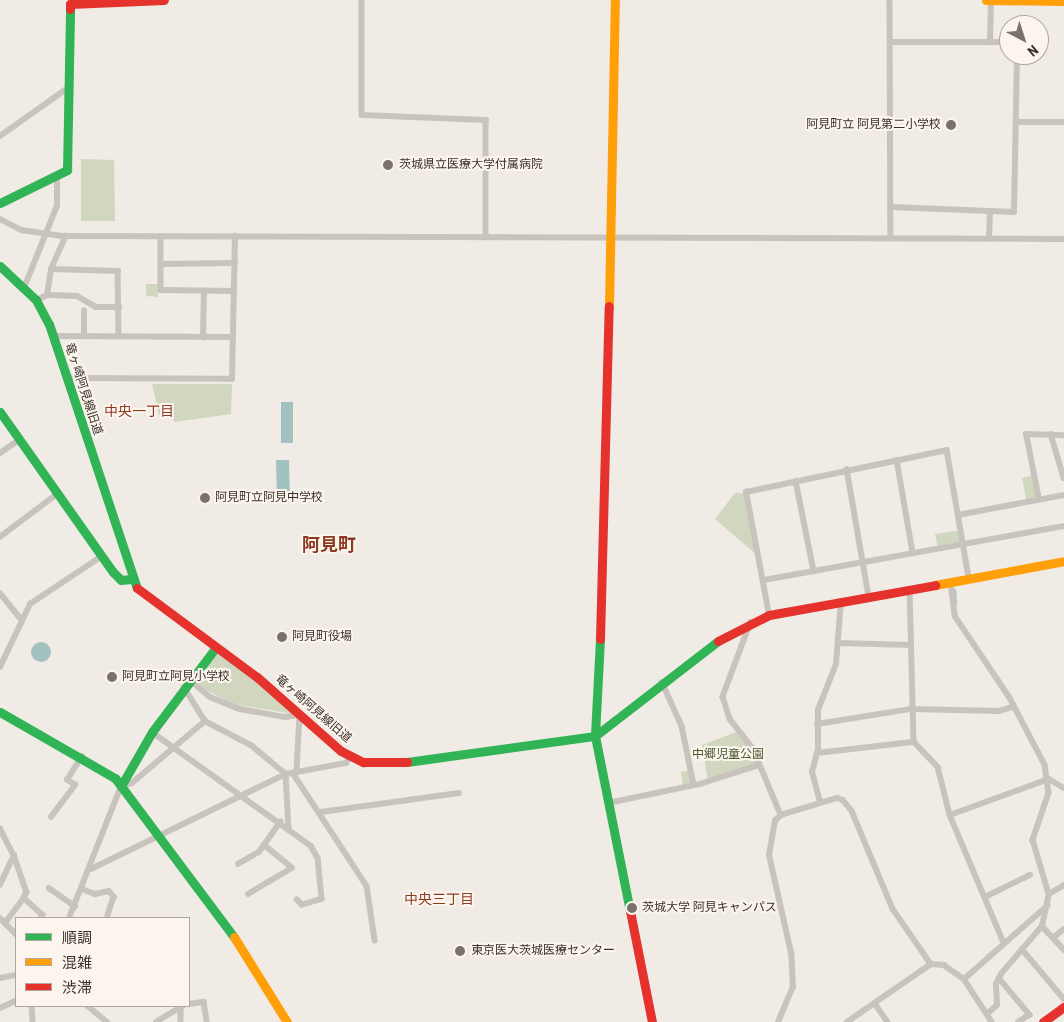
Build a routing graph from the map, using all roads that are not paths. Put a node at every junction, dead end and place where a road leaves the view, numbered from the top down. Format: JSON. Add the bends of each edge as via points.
{"nodes":[{"id":1,"x":139,"y":0,"type":"edge"},
{"id":2,"x":164,"y":0,"type":"edge"},
{"id":3,"x":362,"y":0,"type":"edge"},
{"id":4,"x":614,"y":0,"type":"edge"},
{"id":5,"x":890,"y":0,"type":"edge"},
{"id":6,"x":986,"y":0,"type":"edge"},
{"id":7,"x":991,"y":0,"type":"edge"},
{"id":8,"x":1064,"y":1,"type":"edge"},
{"id":9,"x":70,"y":2,"type":"edge"},
{"id":10,"x":890,"y":42,"type":"junction"},
{"id":11,"x":990,"y":42,"type":"junction"},
{"id":12,"x":999,"y":42,"type":"edge"},
{"id":13,"x":1017,"y":65,"type":"edge"},
{"id":14,"x":65,"y":90,"type":"junction"},
{"id":15,"x":1016,"y":122,"type":"junction"},
{"id":16,"x":1064,"y":122,"type":"edge"},
{"id":17,"x":0,"y":136,"type":"edge"},
{"id":18,"x":57,"y":176,"type":"junction"},
{"id":19,"x":0,"y":203,"type":"edge"},
{"id":20,"x":891,"y":208,"type":"junction"},
{"id":21,"x":990,"y":213,"type":"junction"},
{"id":22,"x":0,"y":219,"type":"edge"},
{"id":23,"x":46,"y":233,"type":"junction"},
{"id":24,"x":66,"y":236,"type":"junction"},
{"id":25,"x":161,"y":236,"type":"junction"},
{"id":26,"x":235,"y":236,"type":"junction"},
{"id":27,"x":486,"y":236,"type":"junction"},
{"id":28,"x":610,"y":237,"type":"junction"},
{"id":29,"x":891,"y":237,"type":"junction"},
{"id":30,"x":989,"y":238,"type":"junction"},
{"id":31,"x":1064,"y":239,"type":"edge"},
{"id":32,"x":235,"y":263,"type":"junction"},
{"id":33,"x":161,"y":264,"type":"junction"},
{"id":34,"x":0,"y":266,"type":"edge"},
{"id":35,"x":51,"y":269,"type":"junction"},
{"id":36,"x":24,"y":288,"type":"junction"},
{"id":37,"x":204,"y":291,"type":"junction"},
{"id":38,"x":234,"y":291,"type":"junction"},
{"id":39,"x":47,"y":295,"type":"junction"},
{"id":40,"x":36,"y":300,"type":"junction"},
{"id":41,"x":119,"y":307,"type":"junction"},
{"id":42,"x":84,"y":311,"type":"dead end"},
{"id":43,"x":53,"y":336,"type":"junction"},
{"id":44,"x":84,"y":336,"type":"junction"},
{"id":45,"x":119,"y":336,"type":"junction"},
{"id":46,"x":232,"y":337,"type":"junction"},
{"id":47,"x":203,"y":338,"type":"junction"},
{"id":48,"x":67,"y":378,"type":"junction"},
{"id":49,"x":0,"y":412,"type":"edge"},
{"id":50,"x":1051,"y":434,"type":"junction"},
{"id":51,"x":1064,"y":435,"type":"edge"},
{"id":52,"x":19,"y":440,"type":"junction"},
{"id":53,"x":0,"y":453,"type":"edge"},
{"id":54,"x":897,"y":460,"type":"junction"},
{"id":55,"x":847,"y":470,"type":"junction"},
{"id":56,"x":1064,"y":478,"type":"edge"},
{"id":57,"x":796,"y":481,"type":"junction"},
{"id":58,"x":57,"y":494,"type":"junction"},
{"id":59,"x":1064,"y":495,"type":"edge"},
{"id":60,"x":1039,"y":500,"type":"junction"},
{"id":61,"x":958,"y":515,"type":"junction"},
{"id":62,"x":1064,"y":526,"type":"edge"},
{"id":63,"x":0,"y":537,"type":"edge"},
{"id":64,"x":964,"y":544,"type":"junction"},
{"id":65,"x":913,"y":553,"type":"junction"},
{"id":66,"x":102,"y":556,"type":"junction"},
{"id":67,"x":1064,"y":561,"type":"edge"},
{"id":68,"x":864,"y":562,"type":"junction"},
{"id":69,"x":814,"y":571,"type":"junction"},
{"id":70,"x":969,"y":578,"type":"junction"},
{"id":71,"x":131,"y":579,"type":"junction"},
{"id":72,"x":764,"y":580,"type":"junction"},
{"id":73,"x":950,"y":582,"type":"junction"},
{"id":74,"x":910,"y":589,"type":"junction"},
{"id":75,"x":0,"y":593,"type":"edge"},
{"id":76,"x":870,"y":596,"type":"junction"},
{"id":77,"x":841,"y":601,"type":"junction"},
{"id":78,"x":769,"y":615,"type":"junction"},
{"id":79,"x":22,"y":620,"type":"junction"},
{"id":80,"x":751,"y":622,"type":"junction"},
{"id":81,"x":839,"y":643,"type":"junction"},
{"id":82,"x":911,"y":645,"type":"junction"},
{"id":83,"x":216,"y":646,"type":"junction"},
{"id":84,"x":0,"y":667,"type":"edge"},
{"id":85,"x":662,"y":682,"type":"junction"},
{"id":86,"x":187,"y":684,"type":"junction"},
{"id":87,"x":1013,"y":707,"type":"junction"},
{"id":88,"x":910,"y":710,"type":"junction"},
{"id":89,"x":1,"y":715,"type":"edge"},
{"id":90,"x":300,"y":715,"type":"junction"},
{"id":91,"x":204,"y":721,"type":"junction"},
{"id":92,"x":817,"y":724,"type":"junction"},
{"id":93,"x":152,"y":732,"type":"junction"},
{"id":94,"x":595,"y":736,"type":"junction"},
{"id":95,"x":914,"y":742,"type":"junction"},
{"id":96,"x":174,"y":746,"type":"junction"},
{"id":97,"x":817,"y":753,"type":"junction"},
{"id":98,"x":82,"y":756,"type":"junction"},
{"id":99,"x":350,"y":757,"type":"junction"},
{"id":100,"x":759,"y":765,"type":"junction"},
{"id":101,"x":295,"y":772,"type":"junction"},
{"id":102,"x":286,"y":774,"type":"junction"},
{"id":103,"x":1049,"y":778,"type":"junction"},
{"id":104,"x":694,"y":785,"type":"junction"},
{"id":105,"x":121,"y":786,"type":"junction"},
{"id":106,"x":1064,"y":788,"type":"edge"},
{"id":107,"x":459,"y":793,"type":"dead end"},
{"id":108,"x":244,"y":797,"type":"junction"},
{"id":109,"x":820,"y":802,"type":"junction"},
{"id":110,"x":608,"y":803,"type":"junction"},
{"id":111,"x":321,"y":812,"type":"junction"},
{"id":112,"x":781,"y":815,"type":"junction"},
{"id":113,"x":950,"y":815,"type":"junction"},
{"id":114,"x":51,"y":818,"type":"dead end"},
{"id":115,"x":280,"y":822,"type":"junction"},
{"id":116,"x":0,"y":828,"type":"edge"},
{"id":117,"x":289,"y":829,"type":"junction"},
{"id":118,"x":158,"y":836,"type":"junction"},
{"id":119,"x":264,"y":845,"type":"junction"},
{"id":120,"x":14,"y":855,"type":"junction"},
{"id":121,"x":238,"y":864,"type":"dead end"},
{"id":122,"x":91,"y":869,"type":"junction"},
{"id":123,"x":1030,"y":875,"type":"dead end"},
{"id":124,"x":0,"y":885,"type":"edge"},
{"id":125,"x":1064,"y":885,"type":"edge"},
{"id":126,"x":49,"y":888,"type":"dead end"},
{"id":127,"x":82,"y":889,"type":"junction"},
{"id":128,"x":248,"y":894,"type":"dead end"},
{"id":129,"x":1049,"y":894,"type":"junction"},
{"id":130,"x":985,"y":897,"type":"junction"},
{"id":131,"x":24,"y":898,"type":"junction"},
{"id":132,"x":297,"y":900,"type":"dead end"},
{"id":133,"x":1049,"y":904,"type":"junction"},
{"id":134,"x":75,"y":906,"type":"junction"},
{"id":135,"x":42,"y":917,"type":"edge"},
{"id":136,"x":70,"y":917,"type":"edge"},
{"id":137,"x":107,"y":917,"type":"edge"},
{"id":138,"x":0,"y":918,"type":"edge"},
{"id":139,"x":5,"y":923,"type":"junction"},
{"id":140,"x":1042,"y":926,"type":"junction"},
{"id":141,"x":1064,"y":929,"type":"edge"},
{"id":142,"x":15,"y":933,"type":"edge"},
{"id":143,"x":1053,"y":938,"type":"junction"},
{"id":144,"x":375,"y":940,"type":"dead end"},
{"id":145,"x":1004,"y":943,"type":"junction"},
{"id":146,"x":1022,"y":949,"type":"junction"},
{"id":147,"x":1064,"y":950,"type":"edge"},
{"id":148,"x":931,"y":964,"type":"junction"},
{"id":149,"x":15,"y":975,"type":"edge"},
{"id":150,"x":0,"y":978,"type":"edge"},
{"id":151,"x":999,"y":978,"type":"junction"},
{"id":152,"x":964,"y":979,"type":"junction"},
{"id":153,"x":1064,"y":999,"type":"edge"},
{"id":154,"x":15,"y":1001,"type":"edge"},
{"id":155,"x":190,"y":1004,"type":"edge"},
{"id":156,"x":876,"y":1005,"type":"junction"},
{"id":157,"x":32,"y":1007,"type":"edge"},
{"id":158,"x":89,"y":1007,"type":"edge"},
{"id":159,"x":182,"y":1007,"type":"edge"},
{"id":160,"x":1064,"y":1007,"type":"edge"},
{"id":161,"x":0,"y":1008,"type":"edge"},
{"id":162,"x":989,"y":1019,"type":"edge"},
{"id":163,"x":33,"y":1022,"type":"edge"},
{"id":164,"x":107,"y":1022,"type":"edge"},
{"id":165,"x":156,"y":1022,"type":"edge"},
{"id":166,"x":181,"y":1022,"type":"edge"},
{"id":167,"x":207,"y":1022,"type":"edge"},
{"id":168,"x":288,"y":1022,"type":"edge"},
{"id":169,"x":652,"y":1022,"type":"edge"},
{"id":170,"x":778,"y":1022,"type":"edge"},
{"id":171,"x":847,"y":1022,"type":"edge"},
{"id":172,"x":888,"y":1022,"type":"edge"},
{"id":173,"x":1019,"y":1022,"type":"edge"},
{"id":174,"x":1043,"y":1022,"type":"edge"}],
"edges":[{"from":1,"to":2,"type":"street"},
{"from":1,"to":9,"type":"street"},
{"from":3,"to":27,"type":"street","via":[[362,115],[486,120]]},
{"from":4,"to":28,"type":"street"},
{"from":5,"to":10,"type":"street"},
{"from":6,"to":7,"type":"street"},
{"from":7,"to":8,"type":"street"},
{"from":7,"to":11,"type":"street"},
{"from":9,"to":14,"type":"street"},
{"from":10,"to":11,"type":"street"},
{"from":10,"to":20,"type":"street"},
{"from":11,"to":12,"type":"street"},
{"from":13,"to":15,"type":"street"},
{"from":14,"to":17,"type":"street"},
{"from":14,"to":18,"type":"street","via":[[68,166]]},
{"from":15,"to":16,"type":"street"},
{"from":15,"to":21,"type":"street","via":[[1014,212]]},
{"from":18,"to":19,"type":"street"},
{"from":18,"to":23,"type":"street","via":[[57,206]]},
{"from":20,"to":21,"type":"street"},
{"from":20,"to":29,"type":"street"},
{"from":21,"to":30,"type":"street"},
{"from":22,"to":23,"type":"street","via":[[22,230]]},
{"from":23,"to":24,"type":"street"},
{"from":23,"to":36,"type":"street"},
{"from":24,"to":25,"type":"street"},
{"from":24,"to":35,"type":"street"},
{"from":25,"to":26,"type":"street"},
{"from":25,"to":33,"type":"street"},
{"from":26,"to":27,"type":"street"},
{"from":26,"to":32,"type":"street"},
{"from":27,"to":28,"type":"street"},
{"from":28,"to":29,"type":"street"},
{"from":28,"to":94,"type":"street"},
{"from":29,"to":30,"type":"street"},
{"from":30,"to":31,"type":"street"},
{"from":32,"to":33,"type":"street"},
{"from":32,"to":38,"type":"street"},
{"from":33,"to":37,"type":"street","via":[[161,290]]},
{"from":34,"to":36,"type":"street","name":"竜ヶ崎阿見線旧道"},
{"from":35,"to":39,"type":"street"},
{"from":35,"to":41,"type":"street","via":[[118,271]]},
{"from":36,"to":40,"type":"street","name":"竜ヶ崎阿見線旧道"},
{"from":37,"to":38,"type":"street"},
{"from":37,"to":47,"type":"street"},
{"from":38,"to":46,"type":"street"},
{"from":39,"to":40,"type":"street"},
{"from":39,"to":41,"type":"street","via":[[77,296],[96,307]]},
{"from":40,"to":43,"type":"street","name":"竜ヶ崎阿見線旧道"},
{"from":41,"to":45,"type":"street"},
{"from":42,"to":44,"type":"street"},
{"from":43,"to":44,"type":"street"},
{"from":43,"to":48,"type":"street","name":"竜ヶ崎阿見線旧道"},
{"from":44,"to":45,"type":"street"},
{"from":45,"to":47,"type":"street"},
{"from":46,"to":47,"type":"street"},
{"from":46,"to":48,"type":"street","via":[[232,379]]},
{"from":48,"to":71,"type":"street","name":"竜ヶ崎阿見線旧道"},
{"from":49,"to":52,"type":"street"},
{"from":50,"to":51,"type":"street"},
{"from":50,"to":56,"type":"street"},
{"from":50,"to":60,"type":"street","via":[[1026,434]]},
{"from":52,"to":53,"type":"street"},
{"from":52,"to":58,"type":"street"},
{"from":54,"to":55,"type":"street"},
{"from":54,"to":61,"type":"street","via":[[946,450]]},
{"from":54,"to":65,"type":"street"},
{"from":55,"to":57,"type":"street"},
{"from":55,"to":68,"type":"street"},
{"from":57,"to":69,"type":"street"},
{"from":57,"to":72,"type":"street","via":[[746,492]]},
{"from":58,"to":63,"type":"street"},
{"from":58,"to":66,"type":"street"},
{"from":59,"to":60,"type":"street"},
{"from":60,"to":61,"type":"street"},
{"from":61,"to":64,"type":"street"},
{"from":62,"to":64,"type":"street"},
{"from":64,"to":65,"type":"street"},
{"from":64,"to":70,"type":"street"},
{"from":65,"to":68,"type":"street"},
{"from":66,"to":71,"type":"street","via":[[119,578]]},
{"from":66,"to":79,"type":"street","via":[[47,589]]},
{"from":67,"to":70,"type":"street"},
{"from":68,"to":69,"type":"street"},
{"from":68,"to":76,"type":"street"},
{"from":69,"to":72,"type":"street"},
{"from":70,"to":73,"type":"street"},
{"from":71,"to":83,"type":"street","name":"竜ヶ崎阿見線旧道","via":[[144,597]]},
{"from":72,"to":78,"type":"street"},
{"from":73,"to":74,"type":"street"},
{"from":73,"to":87,"type":"street","via":[[955,616]]},
{"from":74,"to":76,"type":"street"},
{"from":74,"to":82,"type":"street"},
{"from":75,"to":79,"type":"street"},
{"from":76,"to":77,"type":"street"},
{"from":77,"to":78,"type":"street"},
{"from":77,"to":81,"type":"street"},
{"from":78,"to":80,"type":"street"},
{"from":79,"to":84,"type":"street"},
{"from":80,"to":85,"type":"street","via":[[717,640]]},
{"from":80,"to":100,"type":"street","via":[[723,697],[730,719],[753,748]]},
{"from":81,"to":82,"type":"street"},
{"from":81,"to":92,"type":"street"},
{"from":82,"to":88,"type":"street"},
{"from":83,"to":86,"type":"street"},
{"from":83,"to":90,"type":"street","name":"竜ヶ崎阿見線旧道"},
{"from":85,"to":94,"type":"street"},
{"from":85,"to":104,"type":"street","via":[[682,726]]},
{"from":86,"to":90,"type":"street","via":[[240,709],[285,717]]},
{"from":86,"to":91,"type":"street"},
{"from":86,"to":93,"type":"street"},
{"from":87,"to":88,"type":"street","via":[[999,711]]},
{"from":87,"to":103,"type":"street"},
{"from":88,"to":92,"type":"street"},
{"from":88,"to":95,"type":"street"},
{"from":89,"to":98,"type":"street"},
{"from":90,"to":99,"type":"street","name":"竜ヶ崎阿見線旧道"},
{"from":90,"to":101,"type":"street"},
{"from":91,"to":96,"type":"street"},
{"from":91,"to":102,"type":"street","via":[[251,745]]},
{"from":92,"to":97,"type":"street"},
{"from":93,"to":96,"type":"street"},
{"from":93,"to":105,"type":"street"},
{"from":94,"to":99,"type":"street","name":"竜ヶ崎阿見線旧道","via":[[393,764]]},
{"from":94,"to":110,"type":"street"},
{"from":95,"to":97,"type":"street"},
{"from":95,"to":113,"type":"street","via":[[938,767]]},
{"from":96,"to":105,"type":"street","via":[[132,783]]},
{"from":96,"to":108,"type":"street"},
{"from":97,"to":109,"type":"street","via":[[812,772]]},
{"from":98,"to":105,"type":"street","via":[[108,770]]},
{"from":98,"to":114,"type":"street","via":[[67,780],[75,785]]},
{"from":99,"to":101,"type":"street","via":[[346,763]]},
{"from":100,"to":104,"type":"street"},
{"from":100,"to":112,"type":"street"},
{"from":101,"to":102,"type":"street"},
{"from":101,"to":111,"type":"street"},
{"from":102,"to":108,"type":"street"},
{"from":102,"to":117,"type":"street"},
{"from":103,"to":106,"type":"street"},
{"from":103,"to":113,"type":"street"},
{"from":103,"to":129,"type":"street","via":[[1033,840]]},
{"from":104,"to":110,"type":"street"},
{"from":105,"to":118,"type":"street"},
{"from":105,"to":122,"type":"street"},
{"from":107,"to":111,"type":"street"},
{"from":108,"to":115,"type":"street"},
{"from":108,"to":118,"type":"street"},
{"from":109,"to":112,"type":"street"},
{"from":109,"to":148,"type":"street","via":[[837,798],[852,811],[893,909]]},
{"from":110,"to":169,"type":"street"},
{"from":111,"to":144,"type":"street","via":[[366,886]]},
{"from":112,"to":170,"type":"street","via":[[775,821],[770,854],[792,954],[793,987]]},
{"from":113,"to":130,"type":"street"},
{"from":115,"to":117,"type":"street"},
{"from":115,"to":119,"type":"street"},
{"from":116,"to":120,"type":"street"},
{"from":117,"to":132,"type":"street","via":[[310,846],[320,867],[322,898],[302,906]]},
{"from":118,"to":122,"type":"street"},
{"from":118,"to":168,"type":"street","via":[[224,922]]},
{"from":119,"to":121,"type":"street"},
{"from":119,"to":128,"type":"street","via":[[292,868]]},
{"from":120,"to":124,"type":"street"},
{"from":120,"to":131,"type":"street","via":[[27,892]]},
{"from":122,"to":127,"type":"street"},
{"from":123,"to":130,"type":"street"},
{"from":125,"to":129,"type":"street"},
{"from":126,"to":134,"type":"street"},
{"from":127,"to":134,"type":"street"},
{"from":127,"to":137,"type":"street","via":[[95,894],[109,891],[114,897]]},
{"from":129,"to":133,"type":"street"},
{"from":130,"to":145,"type":"street"},
{"from":131,"to":135,"type":"street"},
{"from":131,"to":139,"type":"street"},
{"from":133,"to":140,"type":"street"},
{"from":133,"to":145,"type":"street"},
{"from":134,"to":136,"type":"street"},
{"from":138,"to":139,"type":"street"},
{"from":139,"to":142,"type":"street"},
{"from":140,"to":143,"type":"street"},
{"from":140,"to":146,"type":"street"},
{"from":141,"to":143,"type":"street"},
{"from":143,"to":147,"type":"street"},
{"from":145,"to":152,"type":"street"},
{"from":146,"to":151,"type":"street"},
{"from":146,"to":153,"type":"street"},
{"from":148,"to":152,"type":"street","via":[[944,965]]},
{"from":148,"to":156,"type":"street"},
{"from":149,"to":150,"type":"street"},
{"from":151,"to":162,"type":"street","via":[[997,1005]]},
{"from":151,"to":173,"type":"street","via":[[1030,1015]]},
{"from":152,"to":162,"type":"street"},
{"from":154,"to":161,"type":"street"},
{"from":155,"to":167,"type":"street","via":[[204,1002]]},
{"from":156,"to":171,"type":"street"},
{"from":156,"to":172,"type":"street"},
{"from":157,"to":163,"type":"street"},
{"from":158,"to":164,"type":"street"},
{"from":159,"to":165,"type":"street"},
{"from":159,"to":166,"type":"street"},
{"from":160,"to":174,"type":"street"}]}
